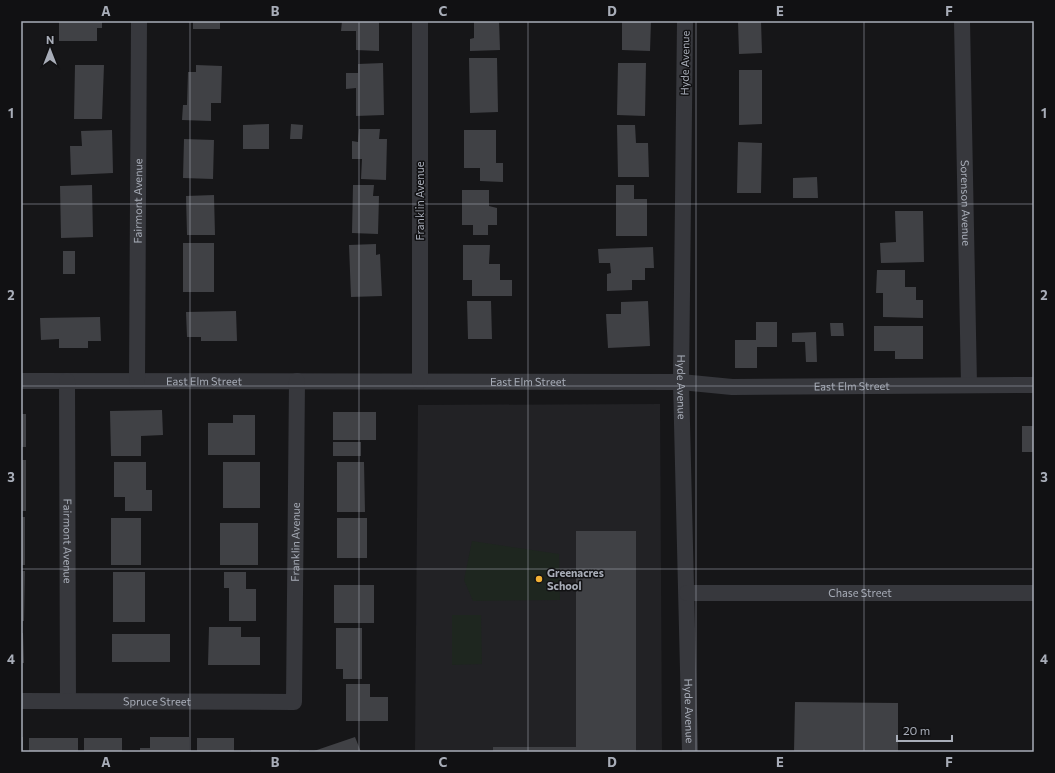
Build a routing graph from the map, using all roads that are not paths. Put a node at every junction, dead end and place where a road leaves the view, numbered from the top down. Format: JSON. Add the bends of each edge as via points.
{"nodes":[{"id":1,"x":139,"y":21,"type":"edge"},
{"id":2,"x":420,"y":21,"type":"edge"},
{"id":3,"x":686,"y":21,"type":"edge"},
{"id":4,"x":962,"y":21,"type":"edge"},
{"id":5,"x":21,"y":381,"type":"edge"},
{"id":6,"x":67,"y":381,"type":"junction"},
{"id":7,"x":137,"y":381,"type":"junction"},
{"id":8,"x":297,"y":381,"type":"junction"},
{"id":9,"x":420,"y":381,"type":"junction"},
{"id":10,"x":681,"y":382,"type":"junction"},
{"id":11,"x":969,"y":385,"type":"junction"},
{"id":12,"x":1034,"y":385,"type":"edge"},
{"id":13,"x":687,"y":593,"type":"junction"},
{"id":14,"x":1034,"y":593,"type":"edge"},
{"id":15,"x":21,"y":701,"type":"edge"},
{"id":16,"x":68,"y":701,"type":"junction"},
{"id":17,"x":294,"y":702,"type":"joint"},
{"id":18,"x":690,"y":752,"type":"edge"}],
"edges":[{"from":1,"to":7,"type":"street","name":"Fairmont Avenue"},
{"from":2,"to":9,"type":"street","name":"Franklin Avenue"},
{"from":3,"to":10,"type":"street","name":"Hyde Avenue"},
{"from":4,"to":11,"type":"street","name":"Sorenson Avenue"},
{"from":5,"to":6,"type":"street","name":"East Elm Street"},
{"from":6,"to":7,"type":"street","name":"East Elm Street"},
{"from":6,"to":16,"type":"street","name":"Fairmont Avenue"},
{"from":7,"to":8,"type":"street","name":"East Elm Street"},
{"from":8,"to":9,"type":"street","name":"East Elm Street"},
{"from":8,"to":17,"type":"street","name":"Franklin Avenue"},
{"from":9,"to":10,"type":"street","name":"East Elm Street"},
{"from":10,"to":11,"type":"street","name":"East Elm Street","via":[[732,387]]},
{"from":10,"to":13,"type":"street","name":"Hyde Avenue"},
{"from":11,"to":12,"type":"street","name":"East Elm Street"},
{"from":13,"to":14,"type":"street","name":"Chase Street"},
{"from":13,"to":18,"type":"street","name":"Hyde Avenue"},
{"from":15,"to":16,"type":"street","name":"Spruce Street"},
{"from":16,"to":17,"type":"street","name":"Spruce Street"}]}
